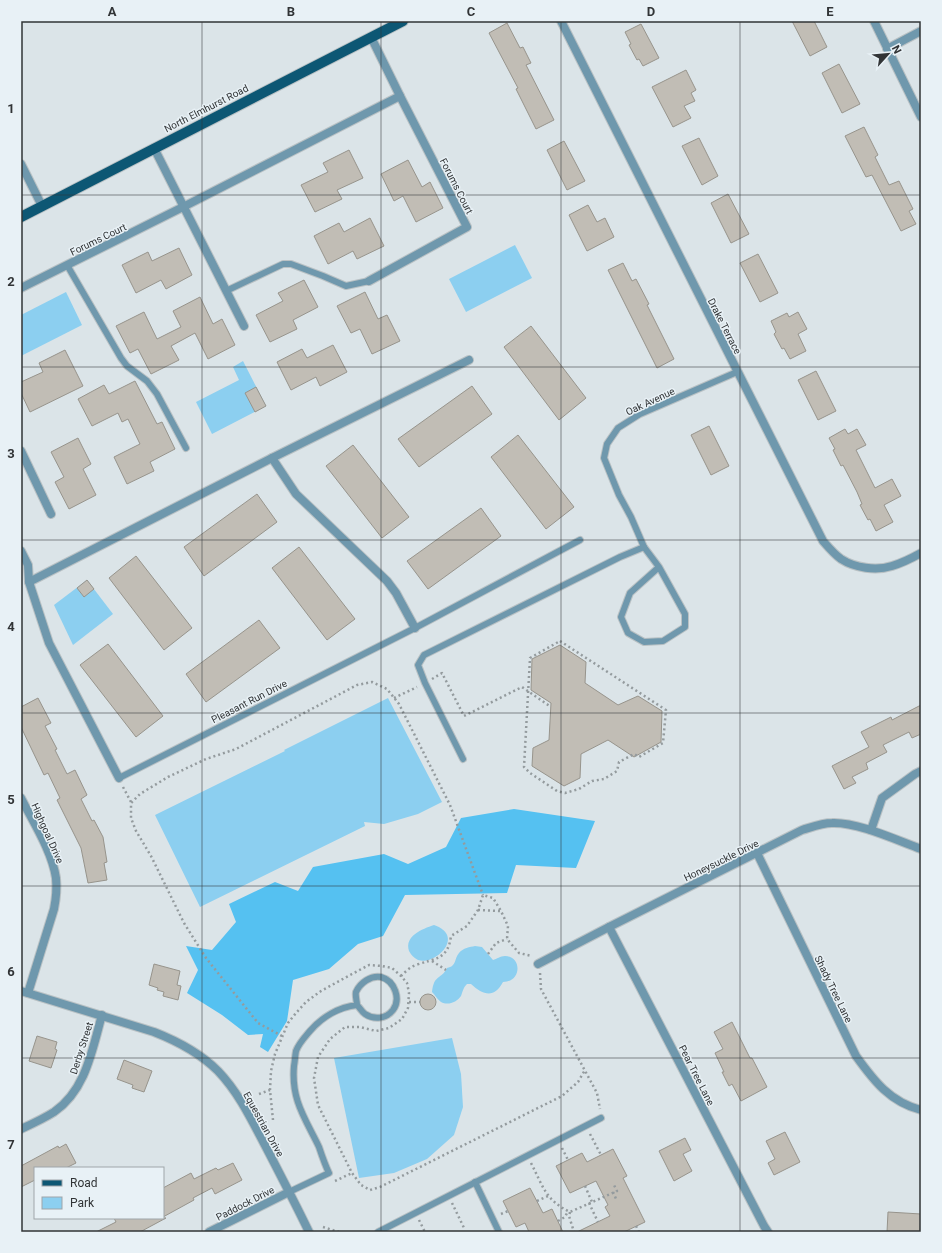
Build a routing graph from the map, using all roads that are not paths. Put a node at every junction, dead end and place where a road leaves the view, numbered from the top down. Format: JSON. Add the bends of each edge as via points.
{"nodes":[{"id":1,"x":403,"y":21,"type":"edge"},
{"id":2,"x":561,"y":21,"type":"edge"},
{"id":3,"x":874,"y":21,"type":"edge"},
{"id":4,"x":921,"y":31,"type":"edge"},
{"id":5,"x":371,"y":37,"type":"junction"},
{"id":6,"x":887,"y":49,"type":"junction"},
{"id":7,"x":400,"y":96,"type":"junction"},
{"id":8,"x":921,"y":117,"type":"edge"},
{"id":9,"x":154,"y":148,"type":"junction"},
{"id":10,"x":21,"y":164,"type":"edge"},
{"id":11,"x":42,"y":206,"type":"junction"},
{"id":12,"x":184,"y":207,"type":"junction"},
{"id":13,"x":21,"y":217,"type":"edge"},
{"id":14,"x":67,"y":265,"type":"junction"},
{"id":15,"x":369,"y":282,"type":"joint"},
{"id":16,"x":21,"y":288,"type":"edge"},
{"id":17,"x":226,"y":291,"type":"junction"},
{"id":18,"x":244,"y":326,"type":"dead end"},
{"id":19,"x":469,"y":360,"type":"dead end"},
{"id":20,"x":737,"y":372,"type":"junction"},
{"id":21,"x":186,"y":448,"type":"dead end"},
{"id":22,"x":21,"y":451,"type":"edge"},
{"id":23,"x":272,"y":458,"type":"junction"},
{"id":24,"x":51,"y":514,"type":"dead end"},
{"id":25,"x":580,"y":540,"type":"dead end"},
{"id":26,"x":644,"y":547,"type":"junction"},
{"id":27,"x":21,"y":551,"type":"edge"},
{"id":28,"x":921,"y":553,"type":"edge"},
{"id":29,"x":659,"y":567,"type":"junction"},
{"id":30,"x":21,"y":578,"type":"edge"},
{"id":31,"x":29,"y":582,"type":"junction"},
{"id":32,"x":415,"y":628,"type":"junction"},
{"id":33,"x":463,"y":759,"type":"dead end"},
{"id":34,"x":921,"y":771,"type":"edge"},
{"id":35,"x":119,"y":778,"type":"joint"},
{"id":36,"x":21,"y":798,"type":"edge"},
{"id":37,"x":871,"y":830,"type":"junction"},
{"id":38,"x":921,"y":848,"type":"edge"},
{"id":39,"x":757,"y":853,"type":"junction"},
{"id":40,"x":609,"y":927,"type":"junction"},
{"id":41,"x":538,"y":964,"type":"road end"},
{"id":42,"x":24,"y":992,"type":"edge"},
{"id":43,"x":357,"y":1004,"type":"junction"},
{"id":44,"x":102,"y":1015,"type":"junction"},
{"id":45,"x":921,"y":1110,"type":"edge"},
{"id":46,"x":601,"y":1118,"type":"road end"},
{"id":47,"x":21,"y":1129,"type":"edge"},
{"id":48,"x":474,"y":1182,"type":"junction"},
{"id":49,"x":289,"y":1192,"type":"junction"},
{"id":50,"x":209,"y":1232,"type":"edge"},
{"id":51,"x":309,"y":1232,"type":"edge"},
{"id":52,"x":378,"y":1232,"type":"edge"},
{"id":53,"x":499,"y":1232,"type":"edge"},
{"id":54,"x":768,"y":1232,"type":"edge"}],
"edges":[{"from":1,"to":5,"type":"main road","name":"North Elmhurst Road"},
{"from":2,"to":20,"type":"street","name":"Drake Terrace"},
{"from":3,"to":6,"type":"street"},
{"from":4,"to":6,"type":"street"},
{"from":5,"to":7,"type":"street","name":"Forums Court"},
{"from":5,"to":9,"type":"main road","name":"North Elmhurst Road"},
{"from":6,"to":8,"type":"street"},
{"from":7,"to":12,"type":"street","name":"Forums Court"},
{"from":7,"to":15,"type":"street","name":"Forums Court","via":[[467,227]]},
{"from":9,"to":11,"type":"main road","name":"North Elmhurst Road"},
{"from":9,"to":12,"type":"street"},
{"from":10,"to":11,"type":"street"},
{"from":11,"to":13,"type":"main road","name":"North Elmhurst Road"},
{"from":12,"to":14,"type":"street","name":"Forums Court"},
{"from":12,"to":17,"type":"street"},
{"from":14,"to":16,"type":"street","name":"Forums Court"},
{"from":14,"to":21,"type":"lane","via":[[120,358],[147,381],[157,394]]},
{"from":15,"to":17,"type":"lane","via":[[346,286],[291,264],[283,264]]},
{"from":17,"to":18,"type":"street"},
{"from":19,"to":23,"type":"street"},
{"from":20,"to":26,"type":"lane","name":"Oak Avenue","via":[[640,414],[618,428],[607,444],[604,458]]},
{"from":20,"to":28,"type":"street","name":"Drake Terrace","via":[[823,541],[831,550],[841,559],[866,568],[892,566]]},
{"from":22,"to":24,"type":"street"},
{"from":23,"to":31,"type":"street"},
{"from":23,"to":32,"type":"street","via":[[296,494],[387,582]]},
{"from":25,"to":32,"type":"lane","name":"Pleasant Run Drive"},
{"from":26,"to":29,"type":"lane","name":"Oak Avenue"},
{"from":26,"to":33,"type":"lane","via":[[424,655],[418,665],[424,683]]},
{"from":27,"to":31,"type":"street","via":[[28,565]]},
{"from":29,"to":29,"type":"lane","name":"Oak Avenue","via":[[630,594],[621,617],[628,633],[644,642],[663,641],[685,627],[684,614]]},
{"from":30,"to":31,"type":"street"},
{"from":31,"to":35,"type":"street","via":[[49,643]]},
{"from":32,"to":35,"type":"lane","name":"Pleasant Run Drive"},
{"from":34,"to":37,"type":"street","via":[[882,798]]},
{"from":36,"to":42,"type":"street","name":"Highgoal Drive","via":[[51,859],[56,878],[54,909]]},
{"from":37,"to":38,"type":"street","name":"Honeysuckle Drive"},
{"from":37,"to":39,"type":"street","name":"Honeysuckle Drive","via":[[832,823],[816,826],[802,830]]},
{"from":39,"to":40,"type":"street","name":"Honeysuckle Drive"},
{"from":39,"to":45,"type":"street","name":"Shady Tree Lane","via":[[856,1056],[884,1091],[897,1100]]},
{"from":40,"to":41,"type":"street","name":"Honeysuckle Drive"},
{"from":40,"to":54,"type":"street","name":"Pear Tree Lane"},
{"from":42,"to":44,"type":"street","name":"Equestrian Drive"},
{"from":43,"to":43,"type":"lane","via":[[364,1013],[373,1018],[383,1018],[397,1003],[396,992],[391,983],[381,977],[371,978],[361,984],[356,993]]},
{"from":43,"to":49,"type":"lane","via":[[331,1013],[316,1024],[296,1053],[296,1096],[329,1173]]},
{"from":44,"to":47,"type":"street","name":"Derby Street","via":[[90,1057],[76,1089],[55,1111]]},
{"from":44,"to":49,"type":"street","name":"Equestrian Drive","via":[[170,1038],[218,1071],[249,1114]]},
{"from":46,"to":48,"type":"lane"},
{"from":48,"to":52,"type":"lane"},
{"from":48,"to":53,"type":"lane"},
{"from":49,"to":50,"type":"street","name":"Paddock Drive"},
{"from":49,"to":51,"type":"street","name":"Equestrian Drive"}]}
